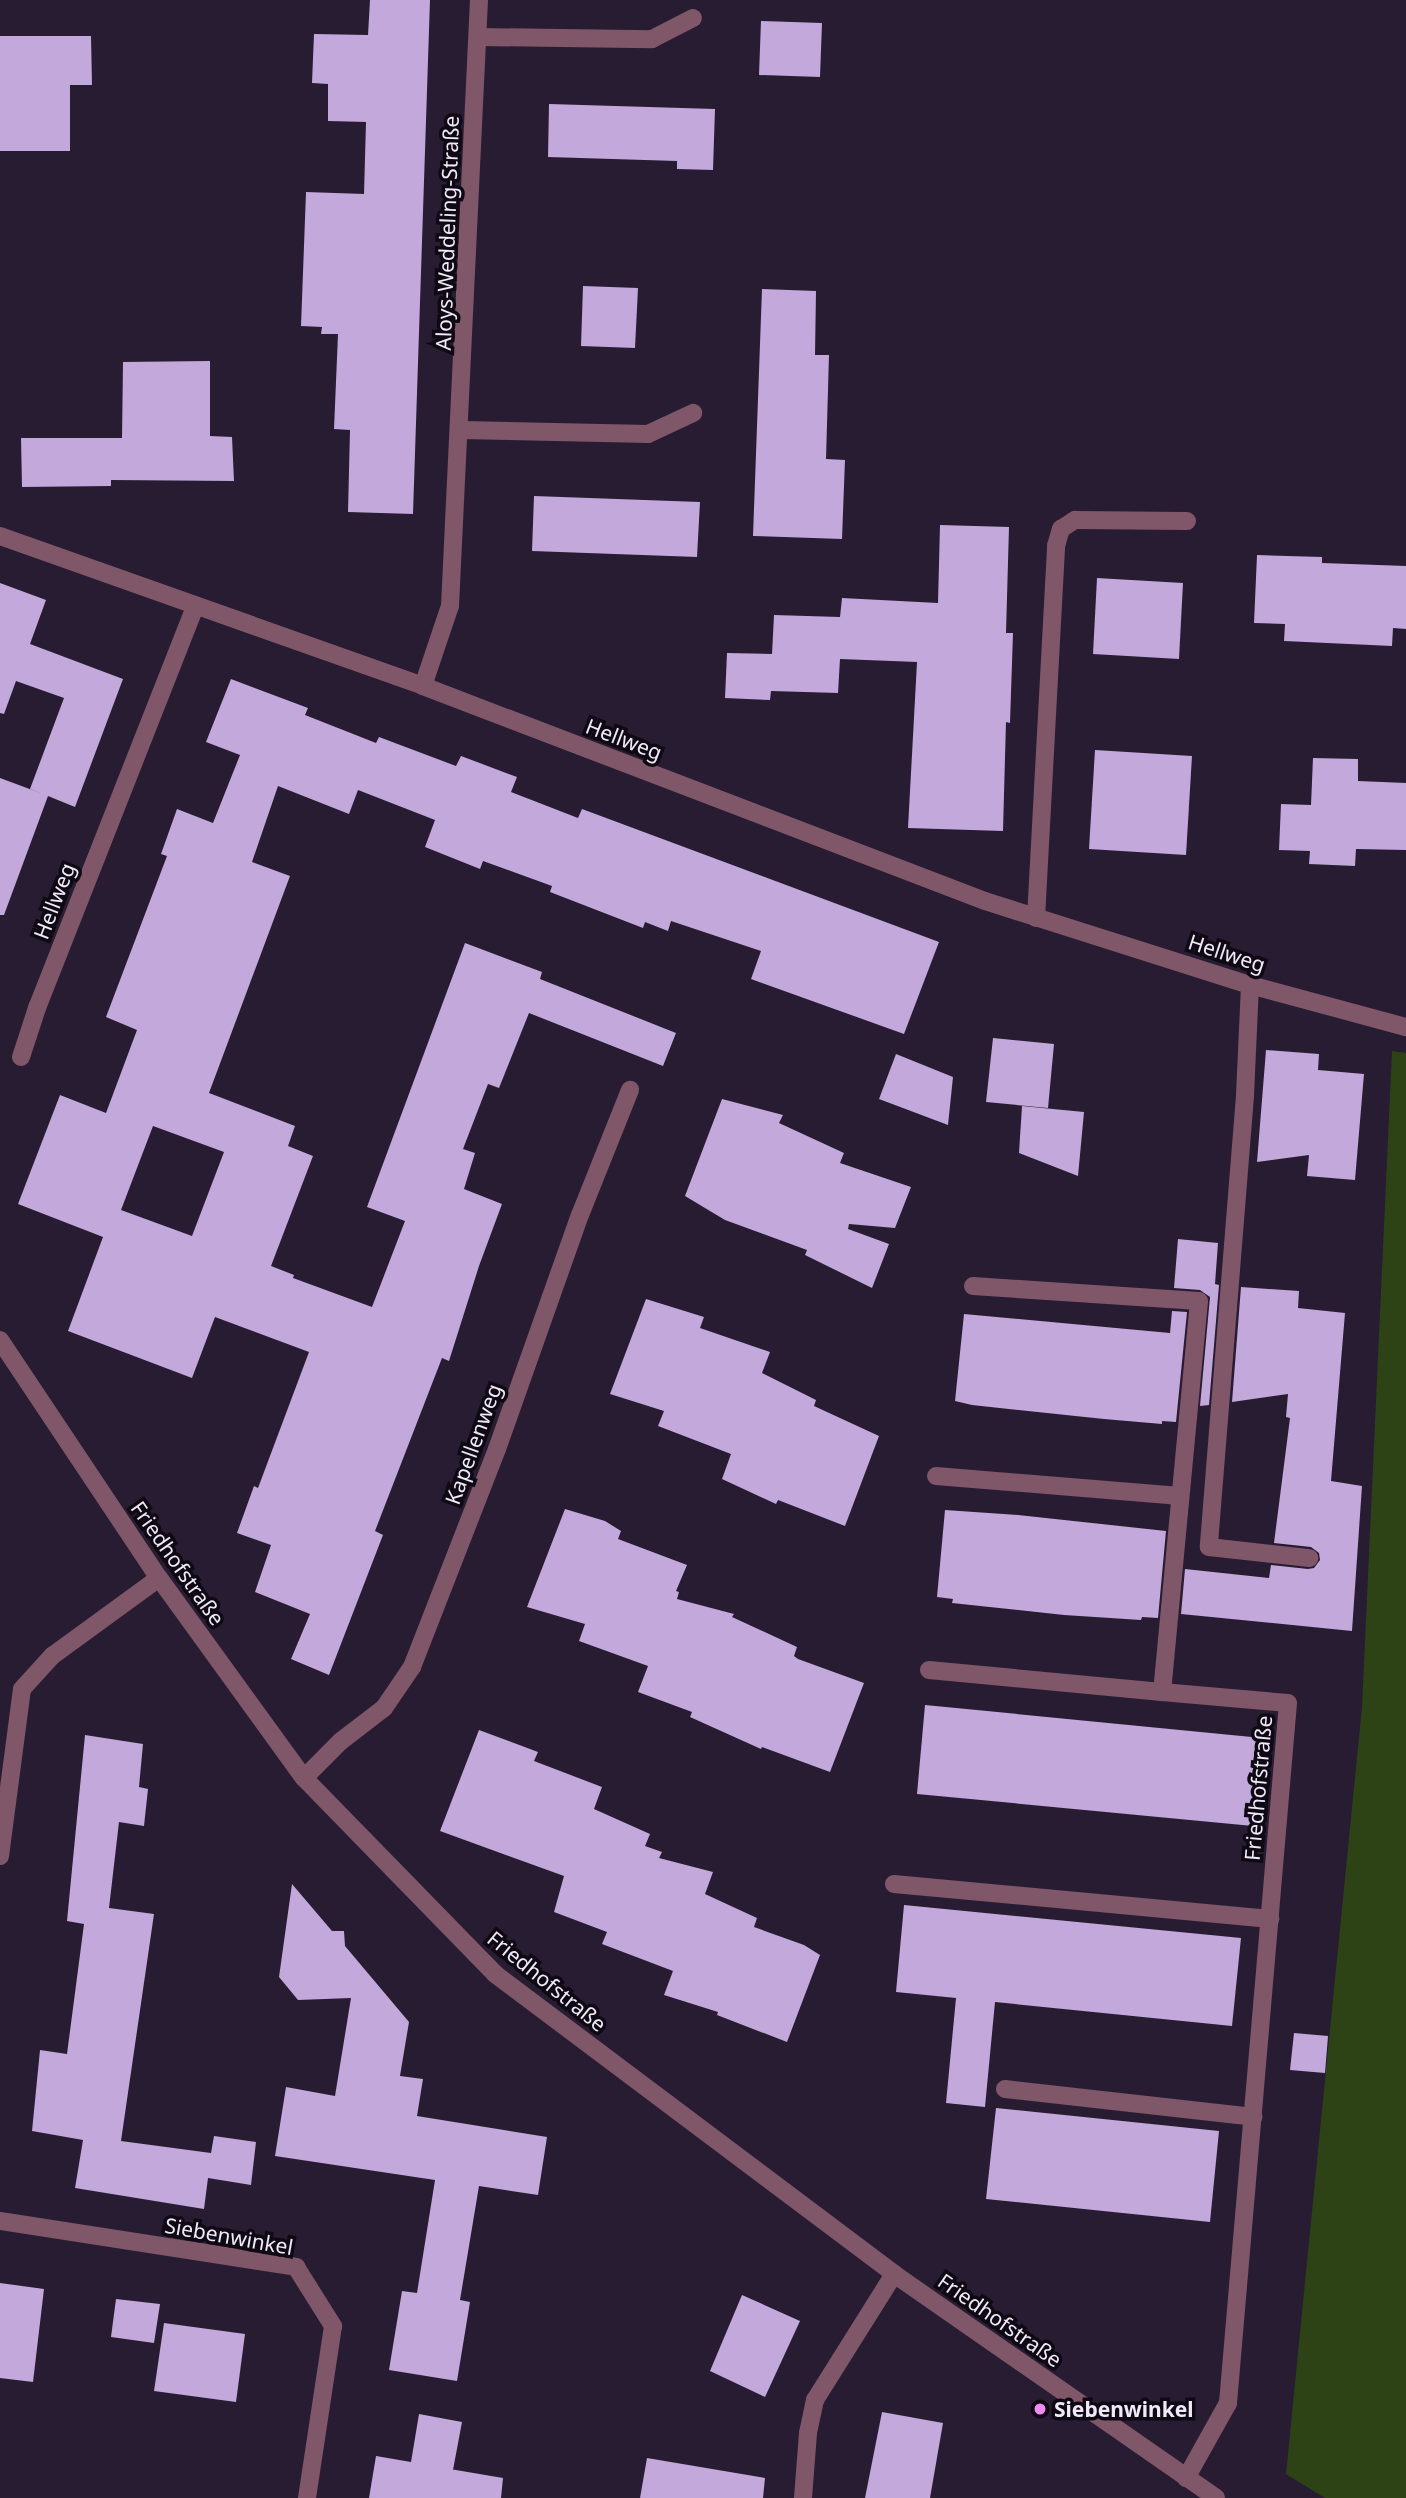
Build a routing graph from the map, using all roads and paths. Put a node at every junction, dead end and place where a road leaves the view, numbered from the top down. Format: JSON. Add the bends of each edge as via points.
{"nodes":[{"id":1,"x":479,"y":0,"type":"edge"},
{"id":2,"x":693,"y":18,"type":"dead end"},
{"id":3,"x":478,"y":37,"type":"junction"},
{"id":4,"x":693,"y":413,"type":"dead end"},
{"id":5,"x":461,"y":430,"type":"junction"},
{"id":6,"x":1187,"y":521,"type":"dead end"},
{"id":7,"x":0,"y":536,"type":"edge"},
{"id":8,"x":195,"y":606,"type":"junction"},
{"id":9,"x":423,"y":686,"type":"junction"},
{"id":10,"x":1036,"y":918,"type":"junction"},
{"id":11,"x":1250,"y":985,"type":"junction"},
{"id":12,"x":1406,"y":1027,"type":"edge"},
{"id":13,"x":22,"y":1057,"type":"dead end"},
{"id":14,"x":630,"y":1090,"type":"dead end"},
{"id":15,"x":973,"y":1286,"type":"dead end"},
{"id":16,"x":0,"y":1340,"type":"edge"},
{"id":17,"x":936,"y":1476,"type":"dead end"},
{"id":18,"x":1181,"y":1496,"type":"junction"},
{"id":19,"x":1309,"y":1558,"type":"dead end"},
{"id":20,"x":159,"y":1578,"type":"junction"},
{"id":21,"x":929,"y":1670,"type":"dead end"},
{"id":22,"x":1162,"y":1692,"type":"junction"},
{"id":23,"x":304,"y":1778,"type":"junction"},
{"id":24,"x":0,"y":1856,"type":"edge"},
{"id":25,"x":894,"y":1884,"type":"dead end"},
{"id":26,"x":1270,"y":1919,"type":"junction"},
{"id":27,"x":1005,"y":2089,"type":"dead end"},
{"id":28,"x":1253,"y":2117,"type":"junction"},
{"id":29,"x":0,"y":2221,"type":"edge"},
{"id":30,"x":894,"y":2274,"type":"junction"},
{"id":31,"x":1186,"y":2477,"type":"junction"},
{"id":32,"x":307,"y":2498,"type":"edge"},
{"id":33,"x":803,"y":2498,"type":"edge"},
{"id":34,"x":1216,"y":2498,"type":"edge"}],
"edges":[{"from":1,"to":3,"type":"street","name":"Aloys-Weddeling-Straße"},
{"from":2,"to":3,"type":"street","via":[[652,39]]},
{"from":3,"to":5,"type":"street","name":"Aloys-Weddeling-Straße"},
{"from":4,"to":5,"type":"street","via":[[648,434]]},
{"from":5,"to":9,"type":"street","name":"Aloys-Weddeling-Straße","via":[[450,606]]},
{"from":6,"to":10,"type":"street","via":[[1075,520],[1061,529],[1056,546]]},
{"from":7,"to":8,"type":"street","name":"Hellweg"},
{"from":8,"to":9,"type":"street","name":"Hellweg"},
{"from":8,"to":13,"type":"street","name":"Hellweg","via":[[37,1007]]},
{"from":9,"to":10,"type":"street","name":"Hellweg"},
{"from":10,"to":11,"type":"street","name":"Hellweg"},
{"from":11,"to":12,"type":"street","name":"Hellweg"},
{"from":11,"to":19,"type":"street","via":[[1209,1547]]},
{"from":14,"to":23,"type":"street","name":"Kapellenweg","via":[[412,1667],[384,1708]]},
{"from":15,"to":18,"type":"street","via":[[1199,1301]]},
{"from":16,"to":20,"type":"street","name":"Friedhofstraße"},
{"from":17,"to":18,"type":"street"},
{"from":18,"to":22,"type":"street"},
{"from":20,"to":23,"type":"street","name":"Friedhofstraße"},
{"from":20,"to":24,"type":"street","via":[[52,1656],[22,1689]]},
{"from":21,"to":22,"type":"street","name":"Friedhofstraße"},
{"from":22,"to":26,"type":"street","name":"Friedhofstraße","via":[[1288,1703]]},
{"from":23,"to":30,"type":"street","name":"Friedhofstraße","via":[[495,1974]]},
{"from":25,"to":26,"type":"street"},
{"from":26,"to":28,"type":"street","name":"Friedhofstraße"},
{"from":27,"to":28,"type":"street"},
{"from":28,"to":31,"type":"street","name":"Friedhofstraße","via":[[1228,2403]]},
{"from":29,"to":32,"type":"street","name":"Siebenwinkel","via":[[296,2267],[333,2326]]},
{"from":30,"to":31,"type":"street","name":"Friedhofstraße"},
{"from":30,"to":33,"type":"street","via":[[815,2400]]},
{"from":31,"to":34,"type":"street","name":"Friedhofstraße"}]}
